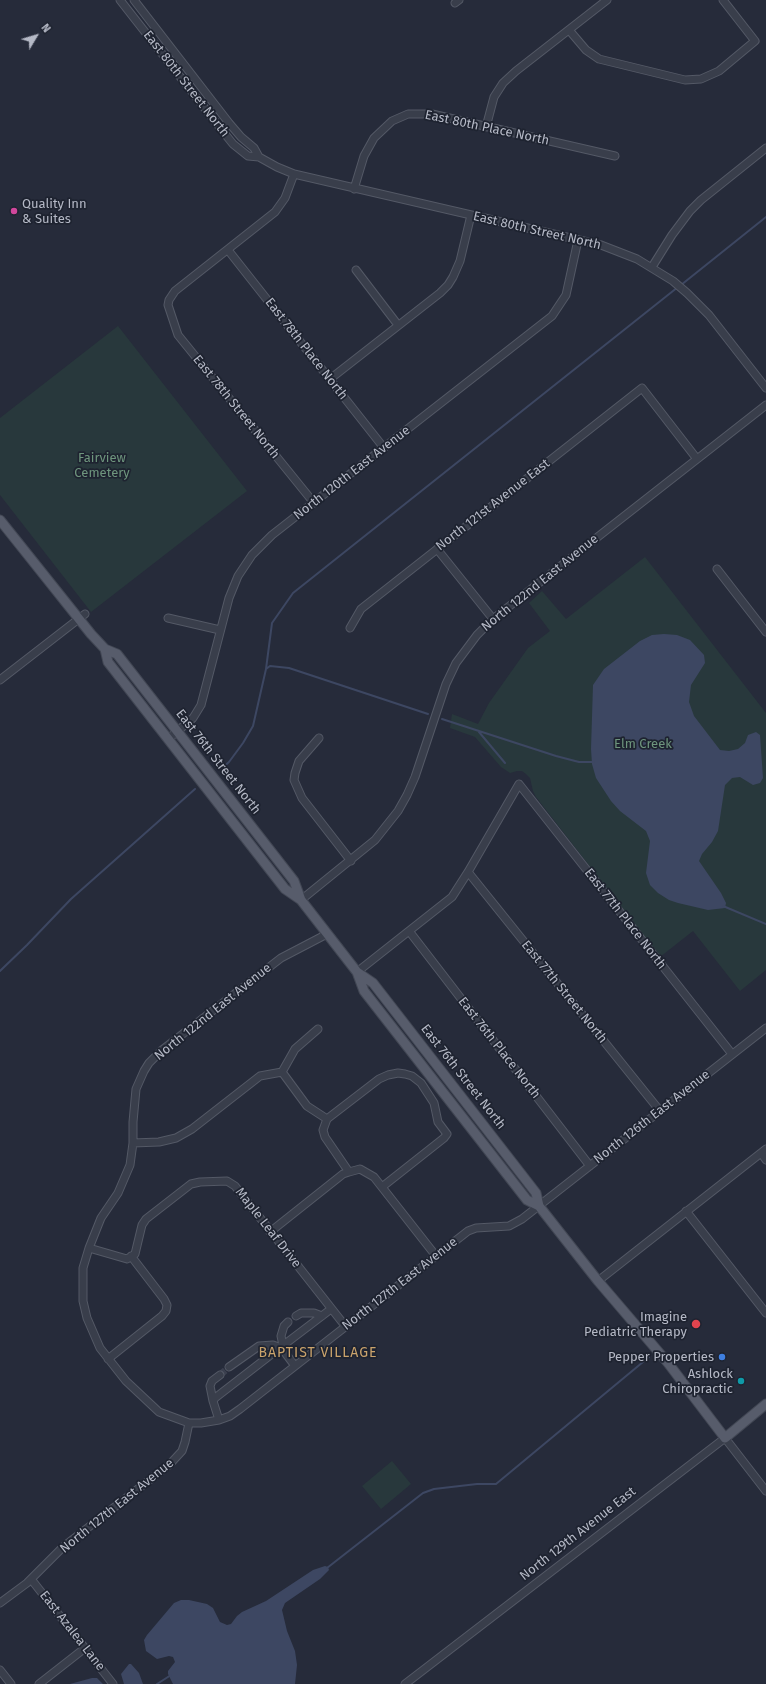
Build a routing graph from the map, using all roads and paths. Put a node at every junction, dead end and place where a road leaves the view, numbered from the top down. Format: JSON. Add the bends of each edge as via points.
{"nodes":[{"id":1,"x":120,"y":0,"type":"edge"},
{"id":2,"x":134,"y":0,"type":"edge"},
{"id":3,"x":607,"y":0,"type":"edge"},
{"id":4,"x":723,"y":0,"type":"edge"},
{"id":5,"x":569,"y":30,"type":"junction"},
{"id":6,"x":486,"y":127,"type":"junction"},
{"id":7,"x":766,"y":148,"type":"edge"},
{"id":8,"x":259,"y":156,"type":"junction"},
{"id":9,"x":615,"y":156,"type":"dead end"},
{"id":10,"x":294,"y":174,"type":"junction"},
{"id":11,"x":354,"y":189,"type":"junction"},
{"id":12,"x":471,"y":215,"type":"junction"},
{"id":13,"x":578,"y":240,"type":"junction"},
{"id":14,"x":228,"y":250,"type":"junction"},
{"id":15,"x":652,"y":267,"type":"junction"},
{"id":16,"x":356,"y":270,"type":"dead end"},
{"id":17,"x":398,"y":325,"type":"junction"},
{"id":18,"x":330,"y":379,"type":"junction"},
{"id":19,"x":766,"y":388,"type":"edge"},
{"id":20,"x":766,"y":405,"type":"edge"},
{"id":21,"x":384,"y":448,"type":"junction"},
{"id":22,"x":697,"y":459,"type":"junction"},
{"id":23,"x":314,"y":503,"type":"junction"},
{"id":24,"x":0,"y":520,"type":"edge"},
{"id":25,"x":437,"y":549,"type":"junction"},
{"id":26,"x":717,"y":568,"type":"dead end"},
{"id":27,"x":82,"y":617,"type":"junction"},
{"id":28,"x":168,"y":618,"type":"dead end"},
{"id":29,"x":493,"y":618,"type":"junction"},
{"id":30,"x":350,"y":628,"type":"dead end"},
{"id":31,"x":220,"y":630,"type":"junction"},
{"id":32,"x":766,"y":631,"type":"edge"},
{"id":33,"x":105,"y":649,"type":"junction"},
{"id":34,"x":0,"y":680,"type":"edge"},
{"id":35,"x":178,"y":732,"type":"junction"},
{"id":36,"x":319,"y":738,"type":"dead end"},
{"id":37,"x":168,"y":739,"type":"junction"},
{"id":38,"x":351,"y":861,"type":"junction"},
{"id":39,"x":468,"y":872,"type":"junction"},
{"id":40,"x":301,"y":900,"type":"junction"},
{"id":41,"x":409,"y":931,"type":"junction"},
{"id":42,"x":327,"y":934,"type":"junction"},
{"id":43,"x":357,"y":972,"type":"junction"},
{"id":44,"x":766,"y":1028,"type":"edge"},
{"id":45,"x":318,"y":1029,"type":"dead end"},
{"id":46,"x":732,"y":1054,"type":"junction"},
{"id":47,"x":282,"y":1072,"type":"junction"},
{"id":48,"x":660,"y":1111,"type":"junction"},
{"id":49,"x":327,"y":1119,"type":"junction"},
{"id":50,"x":133,"y":1142,"type":"junction"},
{"id":51,"x":763,"y":1151,"type":"edge"},
{"id":52,"x":766,"y":1160,"type":"edge"},
{"id":53,"x":590,"y":1166,"type":"junction"},
{"id":54,"x":349,"y":1172,"type":"junction"},
{"id":55,"x":382,"y":1187,"type":"junction"},
{"id":56,"x":539,"y":1206,"type":"junction"},
{"id":57,"x":686,"y":1211,"type":"junction"},
{"id":58,"x":270,"y":1232,"type":"junction"},
{"id":59,"x":89,"y":1248,"type":"junction"},
{"id":60,"x":131,"y":1256,"type":"junction"},
{"id":61,"x":436,"y":1256,"type":"junction"},
{"id":62,"x":598,"y":1280,"type":"junction"},
{"id":63,"x":331,"y":1309,"type":"junction"},
{"id":64,"x":766,"y":1313,"type":"edge"},
{"id":65,"x":296,"y":1316,"type":"dead end"},
{"id":66,"x":322,"y":1316,"type":"junction"},
{"id":67,"x":288,"y":1322,"type":"dead end"},
{"id":68,"x":346,"y":1327,"type":"junction"},
{"id":69,"x":284,"y":1349,"type":"junction"},
{"id":70,"x":108,"y":1359,"type":"junction"},
{"id":71,"x":295,"y":1366,"type":"junction"},
{"id":72,"x":229,"y":1367,"type":"tunnel mouth"},
{"id":73,"x":220,"y":1375,"type":"tunnel mouth"},
{"id":74,"x":213,"y":1401,"type":"junction"},
{"id":75,"x":766,"y":1404,"type":"edge"},
{"id":76,"x":219,"y":1420,"type":"junction"},
{"id":77,"x":189,"y":1423,"type":"junction"},
{"id":78,"x":725,"y":1438,"type":"junction"},
{"id":79,"x":766,"y":1491,"type":"edge"},
{"id":80,"x":32,"y":1579,"type":"junction"},
{"id":81,"x":0,"y":1603,"type":"edge"},
{"id":82,"x":85,"y":1648,"type":"junction"},
{"id":83,"x":0,"y":1670,"type":"edge"},
{"id":84,"x":11,"y":1684,"type":"edge"},
{"id":85,"x":39,"y":1684,"type":"edge"},
{"id":86,"x":112,"y":1684,"type":"edge"},
{"id":87,"x":405,"y":1684,"type":"edge"}],
"edges":[{"from":1,"to":8,"type":"street","name":"East 80th Street North","via":[[234,144],[248,156]]},
{"from":2,"to":8,"type":"street","name":"East 80th Street North","via":[[229,123]]},
{"from":3,"to":5,"type":"street"},
{"from":4,"to":5,"type":"street","via":[[756,41],[713,75],[701,79],[685,80],[600,59],[586,50]]},
{"from":5,"to":6,"type":"street","via":[[503,83],[494,97]]},
{"from":6,"to":9,"type":"street","name":"East 80th Place North"},
{"from":6,"to":11,"type":"street","name":"East 80th Place North","via":[[432,114],[416,113],[399,117],[378,133],[368,146]]},
{"from":7,"to":15,"type":"street","via":[[690,211]]},
{"from":8,"to":10,"type":"street","name":"East 80th Street North"},
{"from":10,"to":11,"type":"street","name":"East 80th Street North"},
{"from":10,"to":14,"type":"street","via":[[285,198],[275,212]]},
{"from":11,"to":12,"type":"street","name":"East 80th Street North"},
{"from":12,"to":13,"type":"street","name":"East 80th Street North"},
{"from":12,"to":17,"type":"street","via":[[460,261],[453,277],[440,294]]},
{"from":13,"to":15,"type":"street","name":"East 80th Street North","via":[[620,252]]},
{"from":13,"to":21,"type":"street","name":"North 120th East Avenue","via":[[566,296],[552,316]]},
{"from":14,"to":18,"type":"street","name":"East 78th Place North"},
{"from":14,"to":23,"type":"street","name":"East 78th Street North","via":[[174,291],[168,305],[178,335]]},
{"from":15,"to":19,"type":"street","name":"East 80th Street North","via":[[673,281],[709,315]]},
{"from":16,"to":17,"type":"street"},
{"from":17,"to":18,"type":"street"},
{"from":18,"to":21,"type":"street","name":"East 78th Place North"},
{"from":20,"to":22,"type":"street","name":"North 122nd East Avenue"},
{"from":21,"to":23,"type":"street","name":"North 120th East Avenue"},
{"from":22,"to":25,"type":"street","name":"North 121st Avenue East","via":[[642,388]]},
{"from":22,"to":29,"type":"street","name":"North 122nd East Avenue"},
{"from":23,"to":31,"type":"street","name":"North 120th East Avenue","via":[[272,535],[252,555],[232,588]]},
{"from":24,"to":27,"type":"main road","name":"East 76th Street North"},
{"from":25,"to":29,"type":"street"},
{"from":25,"to":30,"type":"street","name":"North 121st Avenue East","via":[[361,609]]},
{"from":26,"to":32,"type":"street"},
{"from":27,"to":33,"type":"main road","name":"East 76th Street North"},
{"from":27,"to":34,"type":"street"},
{"from":28,"to":31,"type":"street"},
{"from":29,"to":38,"type":"street","name":"North 122nd East Avenue","via":[[467,647],[449,677],[415,777],[404,800],[386,828]]},
{"from":31,"to":35,"type":"street","name":"North 120th East Avenue","via":[[201,705],[193,718]]},
{"from":33,"to":35,"type":"main road","name":"East 76th Street North","via":[[117,654]]},
{"from":33,"to":37,"type":"main road","name":"East 76th Street North","via":[[108,662]]},
{"from":35,"to":37,"type":"street","name":"North 120th East Avenue"},
{"from":35,"to":40,"type":"main road","name":"East 76th Street North","via":[[294,881]]},
{"from":36,"to":38,"type":"street","via":[[299,761],[294,780],[302,798]]},
{"from":37,"to":40,"type":"main road","name":"East 76th Street North","via":[[284,889]]},
{"from":38,"to":40,"type":"street","name":"North 122nd East Avenue"},
{"from":39,"to":41,"type":"street","via":[[452,897]]},
{"from":39,"to":46,"type":"street","name":"East 77th Place North","via":[[519,784]]},
{"from":39,"to":48,"type":"street","name":"East 77th Street North"},
{"from":40,"to":42,"type":"main road","name":"East 76th Street North"},
{"from":41,"to":43,"type":"street"},
{"from":41,"to":53,"type":"street","name":"East 76th Place North"},
{"from":42,"to":43,"type":"main road","name":"East 76th Street North"},
{"from":42,"to":50,"type":"street","name":"North 122nd East Avenue","via":[[281,958],[156,1056],[144,1071],[136,1089]]},
{"from":43,"to":56,"type":"main road","name":"East 76th Street North","via":[[364,991],[526,1198]]},
{"from":44,"to":46,"type":"street","name":"North 126th East Avenue"},
{"from":45,"to":47,"type":"street","via":[[295,1050]]},
{"from":46,"to":48,"type":"street","name":"North 126th East Avenue"},
{"from":47,"to":49,"type":"street","via":[[307,1106]]},
{"from":47,"to":50,"type":"street","via":[[260,1076],[192,1129],[176,1138],[159,1142]]},
{"from":48,"to":53,"type":"street","name":"North 126th East Avenue"},
{"from":49,"to":54,"type":"street","via":[[325,1137]]},
{"from":49,"to":55,"type":"street","via":[[388,1075],[398,1073],[412,1076],[421,1083],[434,1103],[438,1122],[447,1134]]},
{"from":50,"to":59,"type":"street","name":"North 122nd East Avenue","via":[[125,1179],[102,1218]]},
{"from":51,"to":52,"type":"street"},
{"from":51,"to":57,"type":"street"},
{"from":53,"to":56,"type":"street","name":"North 126th East Avenue"},
{"from":54,"to":55,"type":"street","via":[[360,1169],[369,1173]]},
{"from":54,"to":58,"type":"street","via":[[343,1174]]},
{"from":55,"to":61,"type":"street"},
{"from":56,"to":61,"type":"street","name":"North 127th East Avenue","via":[[516,1223],[476,1228]]},
{"from":56,"to":62,"type":"main road","name":"East 76th Street North"},
{"from":57,"to":62,"type":"street"},
{"from":57,"to":64,"type":"street"},
{"from":58,"to":60,"type":"street","name":"Maple Leaf Drive","via":[[232,1183],[200,1182],[191,1184],[146,1219],[142,1225],[135,1254]]},
{"from":58,"to":63,"type":"street","name":"Maple Leaf Drive"},
{"from":59,"to":60,"type":"street","via":[[127,1259]]},
{"from":59,"to":70,"type":"street","name":"North 122nd East Avenue","via":[[83,1268],[86,1318]]},
{"from":60,"to":70,"type":"street","via":[[164,1299],[166,1311]]},
{"from":61,"to":68,"type":"street","name":"North 127th East Avenue"},
{"from":62,"to":78,"type":"main road","name":"East 76th Street North","via":[[668,1363]]},
{"from":63,"to":66,"type":"street"},
{"from":63,"to":68,"type":"street","name":"Maple Leaf Drive"},
{"from":65,"to":66,"type":"street","via":[[301,1313],[314,1313]]},
{"from":66,"to":69,"type":"street","via":[[285,1344]]},
{"from":67,"to":69,"type":"street","via":[[281,1336]]},
{"from":68,"to":71,"type":"street","name":"North 127th East Avenue"},
{"from":69,"to":71,"type":"street"},
{"from":69,"to":72,"type":"street","via":[[273,1345],[259,1346]]},
{"from":69,"to":74,"type":"street","via":[[278,1350]]},
{"from":70,"to":77,"type":"street","name":"North 122nd East Avenue","via":[[126,1381],[159,1412]]},
{"from":71,"to":76,"type":"street","name":"North 127th East Avenue","via":[[230,1416]]},
{"from":73,"to":74,"type":"street","via":[[210,1386]]},
{"from":74,"to":76,"type":"street"},
{"from":75,"to":78,"type":"main road","name":"North 129th Avenue East"},
{"from":76,"to":77,"type":"street","name":"North 127th East Avenue"},
{"from":77,"to":80,"type":"street","name":"North 127th East Avenue","via":[[186,1442],[177,1458],[63,1547]]},
{"from":78,"to":79,"type":"street","name":"East 76th Street North"},
{"from":78,"to":87,"type":"street","name":"North 129th Avenue East"},
{"from":80,"to":81,"type":"street","name":"North 127th East Avenue"},
{"from":80,"to":82,"type":"street","name":"East Azalea Lane"},
{"from":82,"to":85,"type":"street"},
{"from":82,"to":86,"type":"street","name":"East Azalea Lane"},
{"from":83,"to":84,"type":"street"}]}
